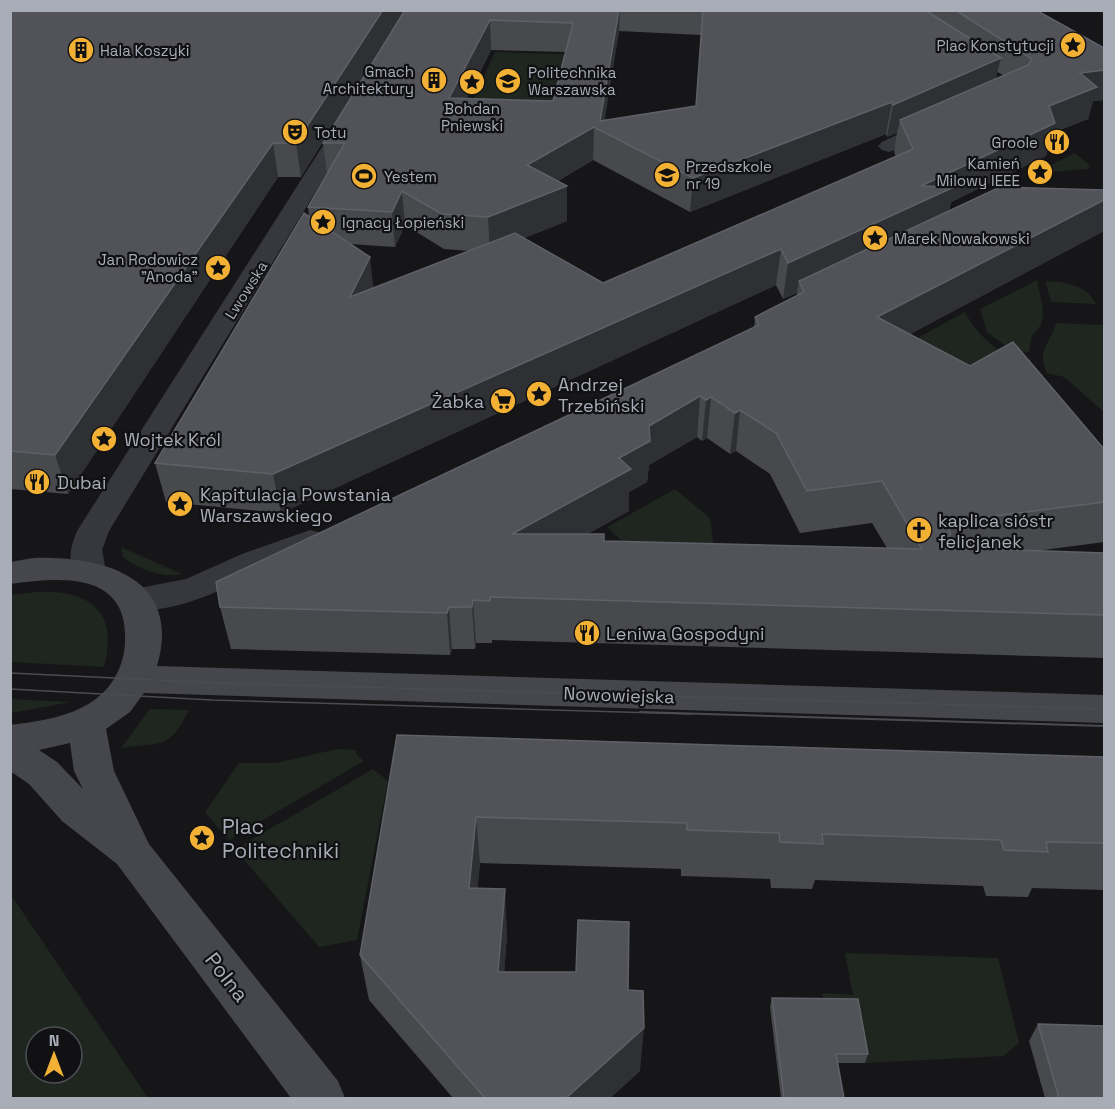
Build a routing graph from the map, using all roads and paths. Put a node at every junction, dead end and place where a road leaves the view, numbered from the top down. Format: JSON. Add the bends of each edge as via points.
{"nodes":[{"id":1,"x":362,"y":100,"type":"edge"},
{"id":2,"x":950,"y":117,"type":"edge"},
{"id":3,"x":890,"y":146,"type":"edge"},
{"id":4,"x":337,"y":528,"type":"edge"},
{"id":5,"x":89,"y":571,"type":"junction"},
{"id":6,"x":10,"y":573,"type":"edge"},
{"id":7,"x":136,"y":599,"type":"junction"},
{"id":8,"x":133,"y":679,"type":"junction"},
{"id":9,"x":1104,"y":709,"type":"edge"},
{"id":10,"x":86,"y":722,"type":"junction"},
{"id":11,"x":10,"y":740,"type":"edge"},
{"id":12,"x":10,"y":751,"type":"edge"},
{"id":13,"x":134,"y":856,"type":"junction"},
{"id":14,"x":321,"y":1098,"type":"edge"}],
"edges":[{"from":1,"to":5,"type":"street","name":"Lwowska","via":[[93,531],[86,549]]},
{"from":2,"to":3,"type":"street"},
{"from":4,"to":7,"type":"street","via":[[193,590]]},
{"from":5,"to":6,"type":"street","via":[[29,569]]},
{"from":5,"to":7,"type":"street","via":[[121,583]]},
{"from":7,"to":8,"type":"street","via":[[144,642]]},
{"from":8,"to":9,"type":"street","name":"Nowowiejska"},
{"from":8,"to":10,"type":"street","via":[[110,708]]},
{"from":10,"to":11,"type":"street"},
{"from":10,"to":13,"type":"street","name":"Polna","via":[[94,771]]},
{"from":12,"to":13,"type":"street","name":"Polna","via":[[43,773],[75,809]]},
{"from":13,"to":14,"type":"street","name":"Polna"}]}
